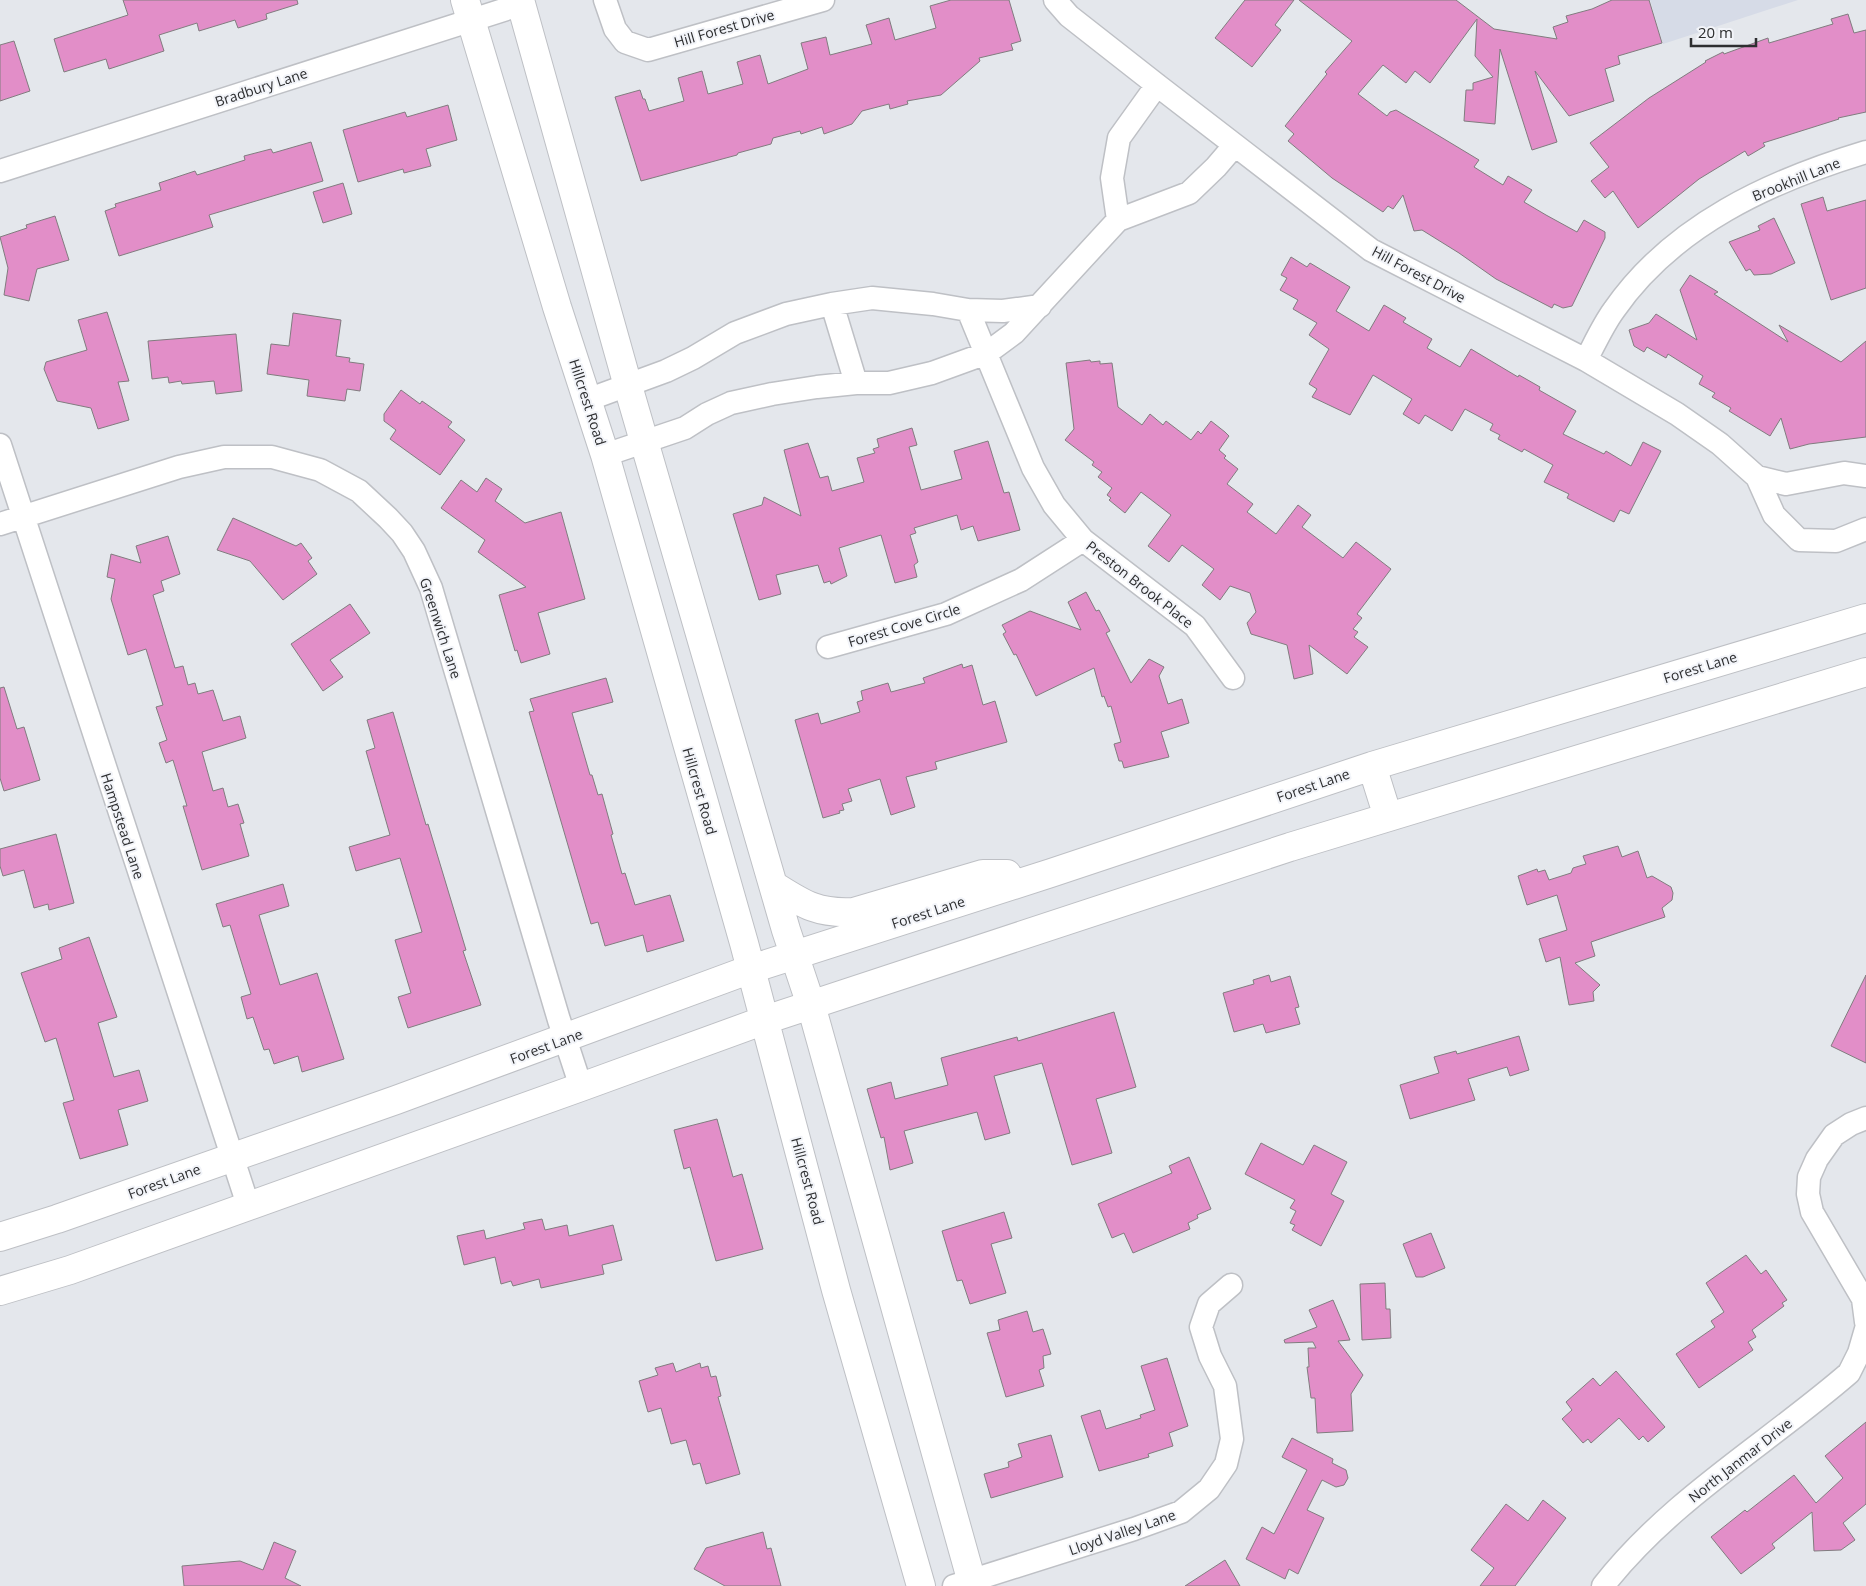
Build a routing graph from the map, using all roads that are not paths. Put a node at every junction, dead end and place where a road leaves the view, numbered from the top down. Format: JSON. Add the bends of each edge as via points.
{"nodes":[{"id":1,"x":605,"y":0,"type":"edge"},
{"id":2,"x":822,"y":0,"type":"edge"},
{"id":3,"x":1055,"y":0,"type":"edge"},
{"id":4,"x":521,"y":2,"type":"edge"},
{"id":5,"x":468,"y":10,"type":"edge"},
{"id":6,"x":1156,"y":85,"type":"junction"},
{"id":7,"x":1234,"y":146,"type":"junction"},
{"id":8,"x":1866,"y":152,"type":"edge"},
{"id":9,"x":0,"y":171,"type":"edge"},
{"id":10,"x":1118,"y":220,"type":"junction"},
{"id":11,"x":832,"y":304,"type":"junction"},
{"id":12,"x":1040,"y":306,"type":"junction"},
{"id":13,"x":968,"y":310,"type":"junction"},
{"id":14,"x":987,"y":353,"type":"junction"},
{"id":15,"x":1586,"y":360,"type":"junction"},
{"id":16,"x":856,"y":383,"type":"junction"},
{"id":17,"x":628,"y":386,"type":"junction"},
{"id":18,"x":587,"y":400,"type":"junction"},
{"id":19,"x":644,"y":442,"type":"junction"},
{"id":20,"x":0,"y":445,"type":"edge"},
{"id":21,"x":605,"y":455,"type":"junction"},
{"id":22,"x":1866,"y":476,"type":"edge"},
{"id":23,"x":1757,"y":477,"type":"junction"},
{"id":24,"x":23,"y":517,"type":"junction"},
{"id":25,"x":0,"y":524,"type":"edge"},
{"id":26,"x":1866,"y":529,"type":"edge"},
{"id":27,"x":1083,"y":540,"type":"junction"},
{"id":28,"x":1866,"y":618,"type":"edge"},
{"id":29,"x":828,"y":648,"type":"dead end"},
{"id":30,"x":1866,"y":672,"type":"edge"},
{"id":31,"x":1233,"y":678,"type":"dead end"},
{"id":32,"x":1372,"y":766,"type":"junction"},
{"id":33,"x":1388,"y":817,"type":"junction"},
{"id":34,"x":1051,"y":873,"type":"junction"},
{"id":35,"x":773,"y":885,"type":"junction"},
{"id":36,"x":794,"y":955,"type":"junction"},
{"id":37,"x":751,"y":969,"type":"junction"},
{"id":38,"x":811,"y":1005,"type":"junction"},
{"id":39,"x":765,"y":1020,"type":"junction"},
{"id":40,"x":565,"y":1039,"type":"junction"},
{"id":41,"x":581,"y":1087,"type":"junction"},
{"id":42,"x":1866,"y":1118,"type":"edge"},
{"id":43,"x":231,"y":1157,"type":"junction"},
{"id":44,"x":248,"y":1205,"type":"junction"},
{"id":45,"x":0,"y":1237,"type":"edge"},
{"id":46,"x":1231,"y":1285,"type":"dead end"},
{"id":47,"x":0,"y":1291,"type":"edge"},
{"id":48,"x":1866,"y":1322,"type":"edge"},
{"id":49,"x":1866,"y":1329,"type":"edge"},
{"id":50,"x":966,"y":1584,"type":"edge"},
{"id":51,"x":921,"y":1586,"type":"edge"},
{"id":52,"x":1603,"y":1586,"type":"edge"}],
"edges":[{"from":1,"to":2,"type":"street","name":"Hill Forest Drive","via":[[615,29],[625,42],[648,50]]},
{"from":3,"to":6,"type":"street","name":"Hill Forest Drive","via":[[1069,16]]},
{"from":4,"to":5,"type":"street","name":"Bradbury Lane"},
{"from":4,"to":17,"type":"main road"},
{"from":5,"to":9,"type":"street","name":"Bradbury Lane"},
{"from":5,"to":18,"type":"main road","name":"Hillcrest Road"},
{"from":6,"to":7,"type":"street","name":"Hill Forest Drive"},
{"from":6,"to":10,"type":"street","via":[[1119,138],[1112,178]]},
{"from":7,"to":10,"type":"street","via":[[1189,193]]},
{"from":7,"to":15,"type":"street","name":"Hill Forest Drive","via":[[1372,250]]},
{"from":8,"to":15,"type":"street","name":"Brookhill Lane","via":[[1774,185],[1716,214],[1648,269],[1614,310]]},
{"from":10,"to":12,"type":"street"},
{"from":11,"to":13,"type":"street","via":[[872,298]]},
{"from":11,"to":16,"type":"street"},
{"from":11,"to":17,"type":"street","via":[[786,314],[735,332],[694,358]]},
{"from":12,"to":13,"type":"street","via":[[1003,311]]},
{"from":12,"to":14,"type":"street","via":[[1014,334]]},
{"from":13,"to":14,"type":"street","name":"Preston Brook Place"},
{"from":14,"to":16,"type":"street","via":[[889,383]]},
{"from":14,"to":27,"type":"street","name":"Preston Brook Place","via":[[1033,468],[1054,505]]},
{"from":15,"to":23,"type":"street","name":"Hill Forest Drive","via":[[1677,414],[1720,444]]},
{"from":16,"to":19,"type":"street","via":[[731,403],[686,428]]},
{"from":17,"to":18,"type":"street"},
{"from":17,"to":19,"type":"main road"},
{"from":18,"to":21,"type":"main road","name":"Hillcrest Road"},
{"from":19,"to":21,"type":"street"},
{"from":19,"to":35,"type":"main road"},
{"from":20,"to":24,"type":"street","name":"Hampstead Lane"},
{"from":21,"to":37,"type":"main road","name":"Hillcrest Road"},
{"from":22,"to":23,"type":"street","name":"Hill Forest Drive","via":[[1844,473],[1786,484]]},
{"from":23,"to":26,"type":"street","name":"Hill Forest Drive","via":[[1774,515],[1799,540],[1836,541]]},
{"from":24,"to":25,"type":"street","name":"Greenwich Lane"},
{"from":24,"to":40,"type":"street","name":"Greenwich Lane","via":[[179,467],[224,457],[272,457],[320,470],[359,491],[388,518],[414,551],[431,588]]},
{"from":24,"to":43,"type":"street","name":"Hampstead Lane"},
{"from":27,"to":29,"type":"street","name":"Forest Cove Circle","via":[[1021,580],[946,614]]},
{"from":27,"to":31,"type":"street","name":"Preston Brook Place","via":[[1195,626]]},
{"from":28,"to":32,"type":"main road","name":"Forest Lane"},
{"from":30,"to":33,"type":"main road"},
{"from":32,"to":33,"type":"main road"},
{"from":32,"to":34,"type":"main road","name":"Forest Lane"},
{"from":33,"to":38,"type":"main road"},
{"from":34,"to":35,"type":"main road","via":[[984,874],[854,912],[835,913],[816,909]]},
{"from":34,"to":36,"type":"main road","name":"Forest Lane"},
{"from":35,"to":36,"type":"main road"},
{"from":36,"to":37,"type":"main road","name":"Forest Lane"},
{"from":36,"to":38,"type":"main road"},
{"from":37,"to":39,"type":"main road","name":"Hillcrest Road"},
{"from":37,"to":40,"type":"main road","name":"Forest Lane"},
{"from":38,"to":39,"type":"main road"},
{"from":38,"to":50,"type":"main road"},
{"from":39,"to":41,"type":"main road"},
{"from":39,"to":51,"type":"main road","name":"Hillcrest Road","via":[[839,1299]]},
{"from":40,"to":41,"type":"street","name":"Greenwich Lane"},
{"from":40,"to":43,"type":"main road","name":"Forest Lane"},
{"from":41,"to":44,"type":"main road"},
{"from":42,"to":48,"type":"street","via":[[1834,1135],[1809,1177],[1808,1194],[1812,1212],[1863,1299]]},
{"from":43,"to":44,"type":"street","name":"Hampstead Lane"},
{"from":43,"to":45,"type":"main road","name":"Forest Lane"},
{"from":44,"to":47,"type":"main road","via":[[70,1270]]},
{"from":46,"to":50,"type":"street","name":"Lloyd Valley Lane","via":[[1208,1304],[1201,1327],[1210,1356],[1225,1386],[1232,1439],[1226,1464],[1209,1489],[1181,1512]]},
{"from":49,"to":52,"type":"street","name":"North Janmar Drive","via":[[1860,1353],[1849,1373],[1677,1508],[1647,1535]]}]}
